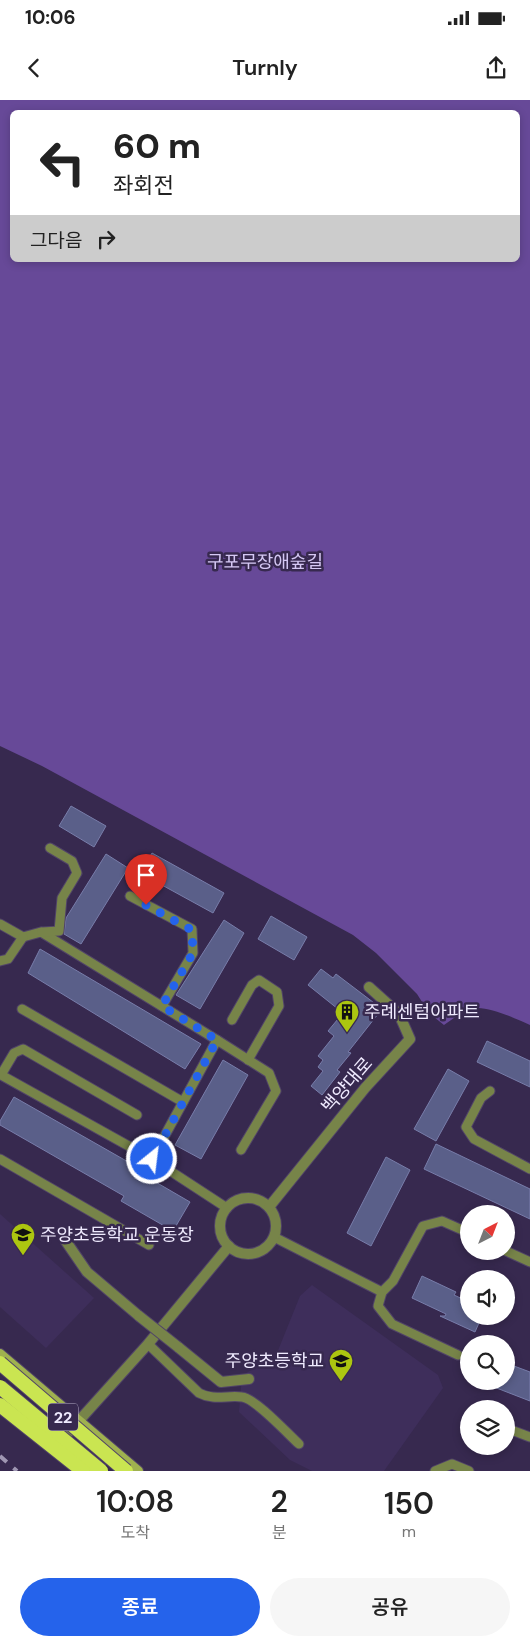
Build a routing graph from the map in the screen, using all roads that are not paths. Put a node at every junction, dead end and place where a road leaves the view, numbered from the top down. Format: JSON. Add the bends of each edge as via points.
{"nodes":[{"id":1,"x":50,"y":848,"type":"dead end"},
{"id":2,"x":130,"y":896,"type":"dead end"},
{"id":3,"x":0,"y":924,"type":"edge"},
{"id":4,"x":41,"y":932,"type":"junction"},
{"id":5,"x":23,"y":937,"type":"junction"},
{"id":6,"x":0,"y":961,"type":"edge"},
{"id":7,"x":369,"y":987,"type":"dead end"},
{"id":8,"x":162,"y":1006,"type":"junction"},
{"id":9,"x":22,"y":1010,"type":"dead end"},
{"id":10,"x":232,"y":1020,"type":"dead end"},
{"id":11,"x":217,"y":1040,"type":"junction"},
{"id":12,"x":248,"y":1060,"type":"junction"},
{"id":13,"x":1,"y":1076,"type":"edge"},
{"id":14,"x":490,"y":1091,"type":"dead end"},
{"id":15,"x":183,"y":1102,"type":"junction"},
{"id":16,"x":137,"y":1115,"type":"dead end"},
{"id":17,"x":242,"y":1150,"type":"dead end"},
{"id":18,"x":0,"y":1158,"type":"edge"},
{"id":19,"x":152,"y":1159,"type":"junction"},
{"id":20,"x":530,"y":1169,"type":"edge"},
{"id":21,"x":269,"y":1207,"type":"junction"},
{"id":22,"x":227,"y":1208,"type":"junction"},
{"id":23,"x":460,"y":1229,"type":"edge"},
{"id":24,"x":274,"y":1237,"type":"junction"},
{"id":25,"x":65,"y":1240,"type":"dead end"},
{"id":26,"x":149,"y":1245,"type":"dead end"},
{"id":27,"x":229,"y":1246,"type":"junction"},
{"id":28,"x":515,"y":1255,"type":"edge"},
{"id":29,"x":530,"y":1262,"type":"edge"},
{"id":30,"x":382,"y":1292,"type":"junction"},
{"id":31,"x":148,"y":1344,"type":"junction"},
{"id":32,"x":0,"y":1354,"type":"edge"},
{"id":33,"x":458,"y":1355,"type":"dead end"},
{"id":34,"x":0,"y":1363,"type":"edge"},
{"id":35,"x":249,"y":1379,"type":"dead end"},
{"id":36,"x":0,"y":1387,"type":"edge"},
{"id":37,"x":0,"y":1406,"type":"edge"},
{"id":38,"x":79,"y":1420,"type":"junction"},
{"id":39,"x":515,"y":1431,"type":"edge"},
{"id":40,"x":530,"y":1437,"type":"edge"},
{"id":41,"x":299,"y":1444,"type":"dead end"},
{"id":42,"x":52,"y":1451,"type":"junction"},
{"id":43,"x":76,"y":1471,"type":"edge"},
{"id":44,"x":84,"y":1471,"type":"edge"},
{"id":45,"x":101,"y":1471,"type":"edge"},
{"id":46,"x":126,"y":1471,"type":"edge"},
{"id":47,"x":138,"y":1471,"type":"edge"},
{"id":48,"x":435,"y":1471,"type":"edge"},
{"id":49,"x":469,"y":1471,"type":"edge"}],
"edges":[{"from":1,"to":4,"type":"lane","via":[[72,861],[77,873],[62,898],[59,931]]},
{"from":2,"to":8,"type":"lane","via":[[192,930],[193,953]]},
{"from":3,"to":5,"type":"lane"},
{"from":4,"to":5,"type":"lane"},
{"from":4,"to":8,"type":"lane"},
{"from":5,"to":6,"type":"lane","via":[[8,958]]},
{"from":7,"to":21,"type":"street","name":"백양대로","via":[[399,1014],[410,1039],[365,1088]]},
{"from":8,"to":11,"type":"lane"},
{"from":9,"to":15,"type":"lane"},
{"from":10,"to":12,"type":"lane","via":[[252,984],[259,980],[277,992],[279,1006]]},
{"from":11,"to":12,"type":"lane"},
{"from":11,"to":15,"type":"lane"},
{"from":12,"to":17,"type":"lane","via":[[269,1074],[276,1091]]},
{"from":13,"to":16,"type":"lane","via":[[14,1053],[23,1050]]},
{"from":13,"to":19,"type":"lane"},
{"from":14,"to":20,"type":"lane","via":[[481,1098],[466,1126],[474,1139]]},
{"from":15,"to":19,"type":"lane"},
{"from":18,"to":26,"type":"lane"},
{"from":19,"to":22,"type":"lane"},
{"from":21,"to":22,"type":"street","via":[[262,1201],[243,1198]]},
{"from":21,"to":24,"type":"street","via":[[276,1222]]},
{"from":22,"to":27,"type":"street","via":[[221,1223]]},
{"from":23,"to":30,"type":"lane","via":[[442,1221],[423,1226],[393,1281]]},
{"from":24,"to":27,"type":"street","via":[[269,1245],[254,1253],[236,1251]]},
{"from":24,"to":30,"type":"lane"},
{"from":25,"to":35,"type":"street","bridge":true,"via":[[87,1272],[221,1382]]},
{"from":27,"to":31,"type":"street"},
{"from":28,"to":29,"type":"lane"},
{"from":30,"to":33,"type":"lane","via":[[378,1306],[392,1324]]},
{"from":31,"to":38,"type":"street"},
{"from":31,"to":41,"type":"lane","via":[[200,1393],[208,1398],[244,1396]]},
{"from":32,"to":38,"type":"main road"},
{"from":34,"to":46,"type":"highway","number":"22","bridge":true},
{"from":36,"to":45,"type":"highway","number":"22","bridge":true},
{"from":37,"to":42,"type":"main road"},
{"from":37,"to":44,"type":"highway","bridge":true},
{"from":38,"to":42,"type":"street"},
{"from":38,"to":47,"type":"main road"},
{"from":39,"to":40,"type":"lane"},
{"from":42,"to":43,"type":"main road"},
{"from":48,"to":49,"type":"lane","via":[[452,1464]]}]}
